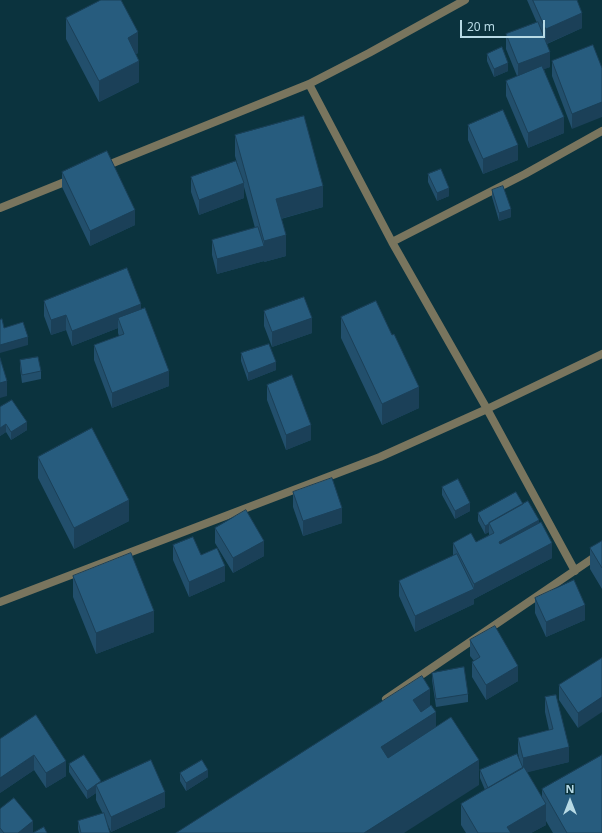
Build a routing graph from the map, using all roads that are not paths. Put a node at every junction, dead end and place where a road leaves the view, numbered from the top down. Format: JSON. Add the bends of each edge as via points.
{"nodes":[{"id":1,"x":465,"y":0,"type":"edge"},
{"id":2,"x":309,"y":84,"type":"junction"},
{"id":3,"x":602,"y":131,"type":"edge"},
{"id":4,"x":96,"y":169,"type":"edge"},
{"id":5,"x":81,"y":175,"type":"edge"},
{"id":6,"x":0,"y":208,"type":"edge"},
{"id":7,"x":392,"y":242,"type":"junction"},
{"id":8,"x":602,"y":354,"type":"edge"},
{"id":9,"x":487,"y":409,"type":"junction"},
{"id":10,"x":602,"y":552,"type":"edge"},
{"id":11,"x":575,"y":571,"type":"junction"},
{"id":12,"x":0,"y":602,"type":"edge"},
{"id":13,"x":379,"y":704,"type":"edge"}],
"edges":[{"from":1,"to":2,"type":"street"},
{"from":2,"to":4,"type":"street"},
{"from":2,"to":7,"type":"street"},
{"from":3,"to":7,"type":"street","via":[[525,174]]},
{"from":5,"to":6,"type":"street"},
{"from":7,"to":9,"type":"street"},
{"from":8,"to":9,"type":"street"},
{"from":9,"to":11,"type":"street"},
{"from":9,"to":12,"type":"street","via":[[380,457]]},
{"from":10,"to":11,"type":"street"},
{"from":11,"to":13,"type":"street"}]}
